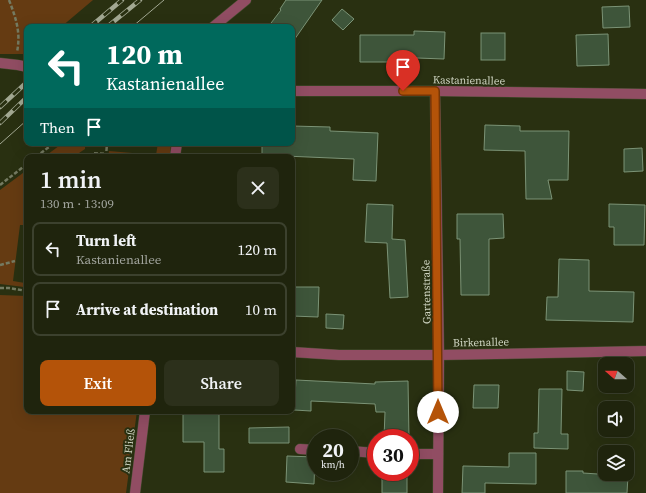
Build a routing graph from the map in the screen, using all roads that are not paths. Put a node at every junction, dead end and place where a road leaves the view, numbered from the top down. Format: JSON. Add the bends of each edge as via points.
{"nodes":[{"id":1,"x":246,"y":0,"type":"edge"},
{"id":2,"x":217,"y":24,"type":"edge"},
{"id":3,"x":0,"y":63,"type":"edge"},
{"id":4,"x":23,"y":66,"type":"edge"},
{"id":5,"x":435,"y":91,"type":"junction"},
{"id":6,"x":295,"y":92,"type":"edge"},
{"id":7,"x":646,"y":94,"type":"edge"},
{"id":8,"x":646,"y":351,"type":"edge"},
{"id":9,"x":295,"y":352,"type":"edge"},
{"id":10,"x":439,"y":355,"type":"junction"},
{"id":11,"x":145,"y":414,"type":"edge"},
{"id":12,"x":300,"y":449,"type":"dead end"},
{"id":13,"x":307,"y":449,"type":"edge"},
{"id":14,"x":419,"y":454,"type":"edge"},
{"id":15,"x":438,"y":454,"type":"junction"},
{"id":16,"x":135,"y":493,"type":"edge"},
{"id":17,"x":438,"y":493,"type":"edge"}],
"edges":[{"from":1,"to":2,"type":"street"},
{"from":3,"to":4,"type":"street"},
{"from":5,"to":6,"type":"street","name":"Kastanienallee"},
{"from":5,"to":7,"type":"street","name":"Kastanienallee"},
{"from":5,"to":10,"type":"street","name":"Gartenstraße"},
{"from":8,"to":10,"type":"street","name":"Birkenallee"},
{"from":9,"to":10,"type":"street","name":"Birkenallee"},
{"from":10,"to":15,"type":"street","name":"Gartenstraße"},
{"from":11,"to":16,"type":"street","name":"Am Fließ"},
{"from":12,"to":13,"type":"street"},
{"from":14,"to":15,"type":"street"},
{"from":15,"to":17,"type":"street","name":"Gartenstraße"}]}
